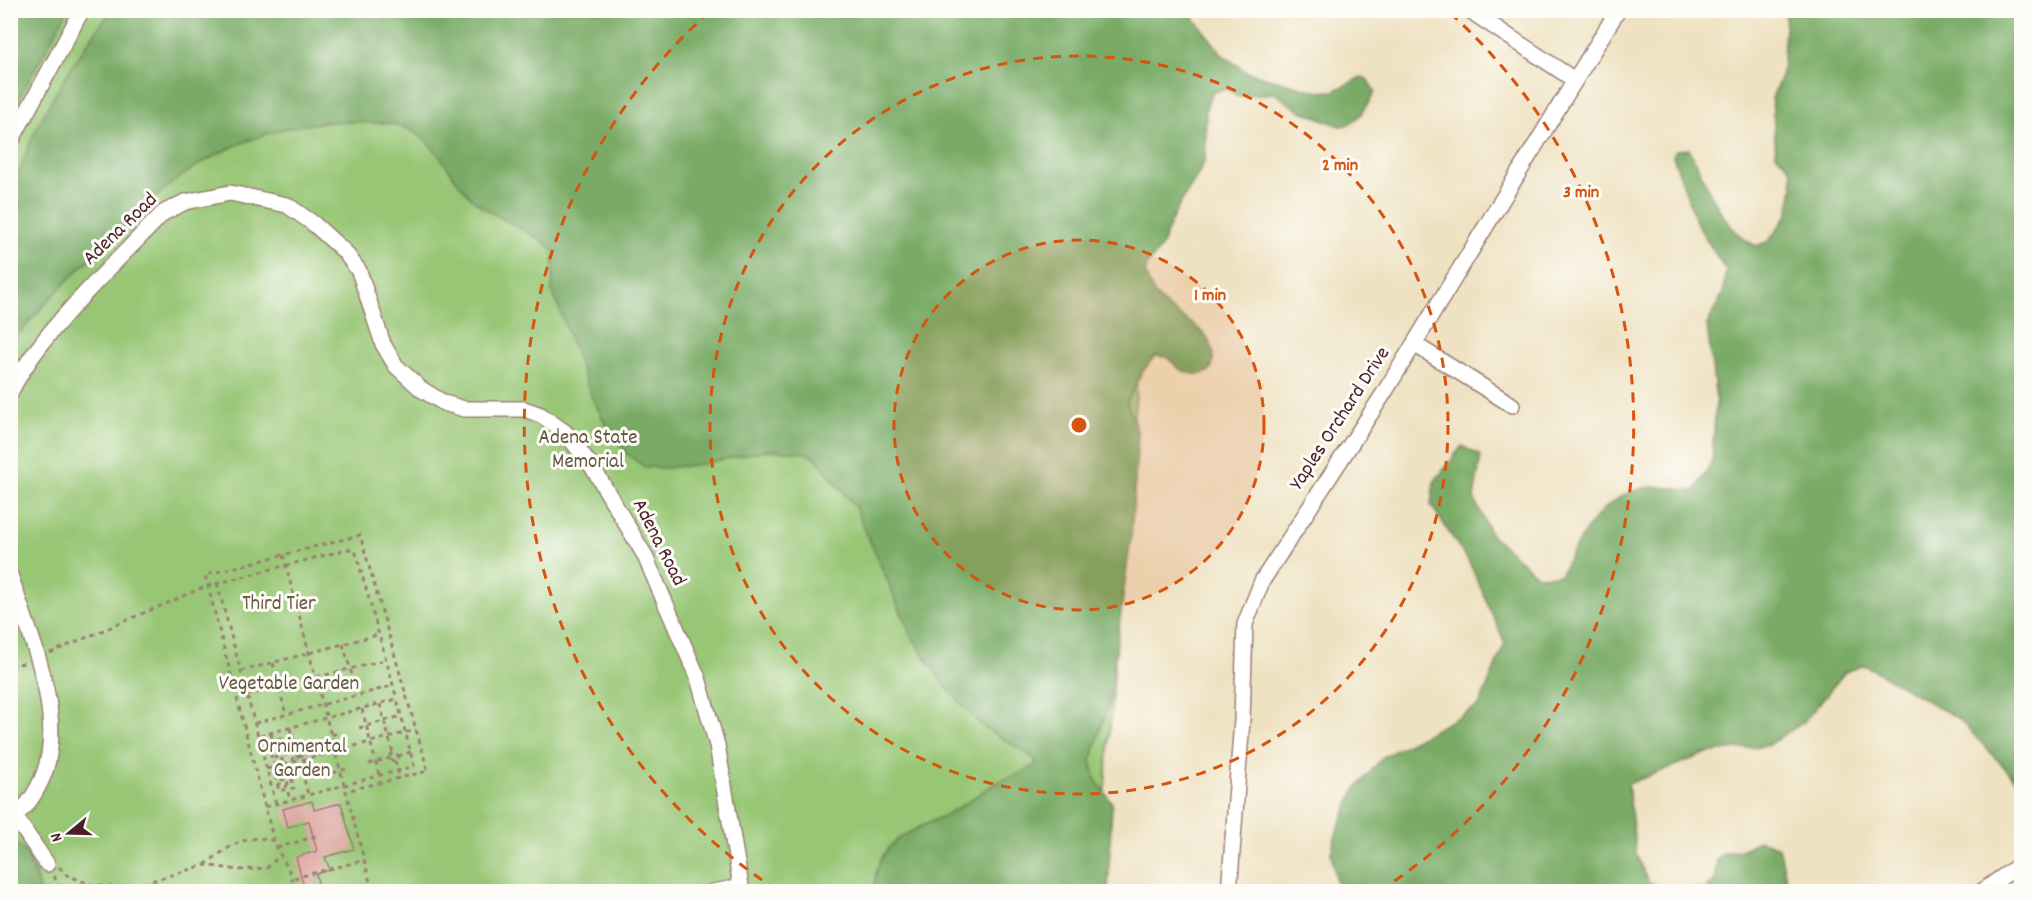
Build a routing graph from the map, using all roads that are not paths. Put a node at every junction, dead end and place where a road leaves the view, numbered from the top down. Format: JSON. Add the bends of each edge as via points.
{"nodes":[{"id":1,"x":82,"y":10,"type":"edge"},
{"id":2,"x":1469,"y":10,"type":"edge"},
{"id":3,"x":1617,"y":10,"type":"edge"},
{"id":4,"x":1574,"y":79,"type":"junction"},
{"id":5,"x":10,"y":143,"type":"edge"},
{"id":6,"x":1414,"y":344,"type":"junction"},
{"id":7,"x":10,"y":393,"type":"edge"},
{"id":8,"x":1512,"y":405,"type":"dead end"},
{"id":9,"x":10,"y":575,"type":"edge"},
{"id":10,"x":12,"y":816,"type":"edge"},
{"id":11,"x":2022,"y":863,"type":"edge"},
{"id":12,"x":47,"y":864,"type":"road end"},
{"id":13,"x":742,"y":889,"type":"edge"},
{"id":14,"x":713,"y":891,"type":"edge"},
{"id":15,"x":1228,"y":891,"type":"edge"},
{"id":16,"x":1982,"y":891,"type":"edge"}],
"edges":[{"from":1,"to":5,"type":"street"},
{"from":2,"to":4,"type":"street"},
{"from":3,"to":4,"type":"street","name":"Yaples Orchard Drive"},
{"from":4,"to":6,"type":"street","name":"Yaples Orchard Drive"},
{"from":6,"to":8,"type":"street"},
{"from":6,"to":15,"type":"street","name":"Yaples Orchard Drive","via":[[1262,581],[1245,624],[1242,720]]},
{"from":7,"to":13,"type":"street","name":"Adena Road","via":[[46,337],[163,213],[185,202],[230,194],[287,205],[344,251],[359,271],[383,344],[396,366],[421,388],[444,403],[464,409],[524,409],[541,415],[565,432],[593,468],[644,554],[698,678],[717,745]]},
{"from":9,"to":10,"type":"street","via":[[50,708],[52,740],[46,773],[29,804]]},
{"from":10,"to":12,"type":"street"},
{"from":11,"to":16,"type":"street"},
{"from":13,"to":14,"type":"street"}]}
